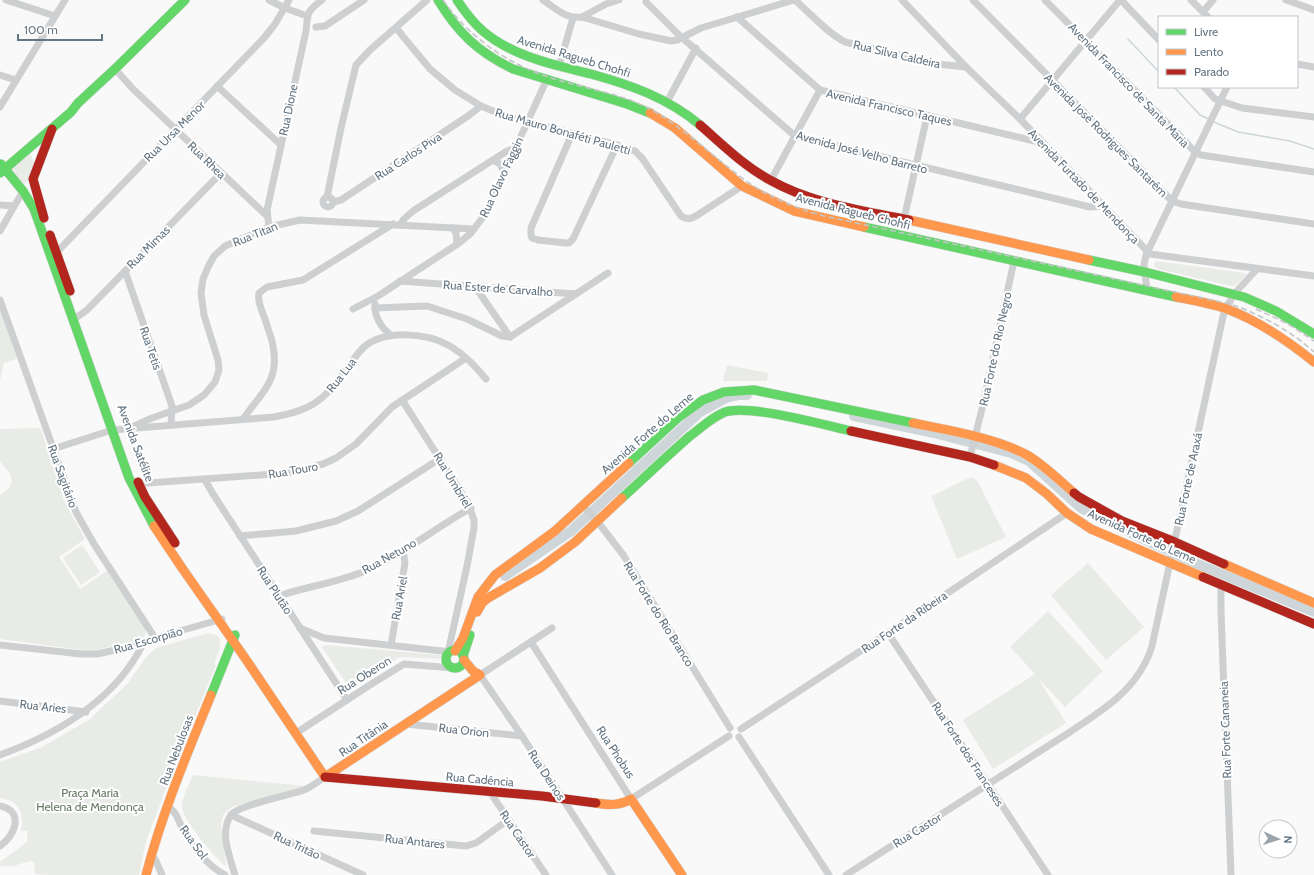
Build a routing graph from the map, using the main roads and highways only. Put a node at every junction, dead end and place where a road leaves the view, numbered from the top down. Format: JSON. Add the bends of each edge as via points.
{"nodes":[{"id":1,"x":185,"y":0,"type":"edge"},
{"id":2,"x":438,"y":0,"type":"edge"},
{"id":3,"x":457,"y":0,"type":"edge"},
{"id":4,"x":557,"y":65,"type":"junction"},
{"id":5,"x":546,"y":79,"type":"junction"},
{"id":6,"x":557,"y":83,"type":"junction"},
{"id":7,"x":78,"y":103,"type":"junction"},
{"id":8,"x":52,"y":129,"type":"junction"},
{"id":9,"x":29,"y":145,"type":"junction"},
{"id":10,"x":38,"y":164,"type":"junction"},
{"id":11,"x":2,"y":167,"type":"edge"},
{"id":12,"x":33,"y":179,"type":"junction"},
{"id":13,"x":772,"y":181,"type":"junction"},
{"id":14,"x":783,"y":187,"type":"junction"},
{"id":15,"x":23,"y":192,"type":"junction"},
{"id":16,"x":764,"y":198,"type":"junction"},
{"id":17,"x":774,"y":202,"type":"junction"},
{"id":18,"x":54,"y":255,"type":"junction"},
{"id":19,"x":1314,"y":334,"type":"edge"},
{"id":20,"x":1314,"y":362,"type":"edge"},
{"id":21,"x":135,"y":484,"type":"junction"},
{"id":22,"x":1314,"y":603,"type":"edge"},
{"id":23,"x":222,"y":620,"type":"junction"},
{"id":24,"x":1314,"y":624,"type":"edge"},
{"id":25,"x":236,"y":640,"type":"junction"},
{"id":26,"x":455,"y":657,"type":"junction"},
{"id":27,"x":471,"y":682,"type":"junction"},
{"id":28,"x":325,"y":778,"type":"junction"},
{"id":29,"x":631,"y":799,"type":"joint"},
{"id":30,"x":149,"y":874,"type":"edge"},
{"id":31,"x":682,"y":875,"type":"edge"}],
"edges":[{"from":1,"to":7,"type":"main road"},
{"from":2,"to":5,"type":"main road","name":"Avenida Ragueb Chohfi","via":[[447,16],[470,44],[497,62]]},
{"from":3,"to":4,"type":"main road","name":"Avenida Ragueb Chohfi","via":[[477,26],[497,42],[520,54]]},
{"from":4,"to":5,"type":"main road","via":[[546,67]]},
{"from":4,"to":6,"type":"main road","via":[[562,76]]},
{"from":4,"to":13,"type":"main road","name":"Avenida Ragueb Chohfi","via":[[632,86],[667,102],[691,116],[751,168]]},
{"from":5,"to":6,"type":"main road","name":"Avenida Ragueb Chohfi"},
{"from":6,"to":16,"type":"main road","name":"Avenida Ragueb Chohfi","via":[[627,104],[659,118],[675,128],[742,186]]},
{"from":7,"to":8,"type":"main road"},
{"from":7,"to":9,"type":"main road","via":[[68,108]]},
{"from":8,"to":9,"type":"main road"},
{"from":8,"to":10,"type":"main road"},
{"from":9,"to":10,"type":"main road","via":[[37,156]]},
{"from":9,"to":11,"type":"main road"},
{"from":10,"to":12,"type":"main road"},
{"from":11,"to":15,"type":"main road","name":"Avenida Satélite"},
{"from":12,"to":15,"type":"main road"},
{"from":12,"to":18,"type":"main road","name":"Avenida Satélite"},
{"from":13,"to":14,"type":"main road","name":"Avenida Ragueb Chohfi"},
{"from":13,"to":16,"type":"main road"},
{"from":14,"to":17,"type":"main road","via":[[782,198]]},
{"from":14,"to":19,"type":"main road","name":"Avenida Ragueb Chohfi","via":[[813,199],[1145,272],[1245,297],[1284,315]]},
{"from":15,"to":18,"type":"main road","name":"Avenida Satélite","via":[[34,209]]},
{"from":16,"to":17,"type":"main road","name":"Avenida Ragueb Chohfi"},
{"from":17,"to":20,"type":"main road","name":"Avenida Ragueb Chohfi","via":[[818,218],[1225,309],[1280,337]]},
{"from":18,"to":21,"type":"main road","name":"Avenida Satélite"},
{"from":21,"to":23,"type":"main road","name":"Avenida Satélite"},
{"from":21,"to":23,"type":"main road","name":"Avenida Satélite","via":[[139,501]]},
{"from":22,"to":26,"type":"main road","name":"Avenida Forte do Leme","via":[[1122,522],[1080,497],[1027,455],[997,443],[754,390],[724,392],[703,400],[680,417],[584,508],[495,575],[474,606]]},
{"from":23,"to":25,"type":"main road","name":"Avenida Satélite"},
{"from":24,"to":26,"type":"main road","name":"Avenida Forte do Leme","via":[[1090,529],[1026,478],[971,455],[745,410],[726,412],[709,420],[557,557],[482,603],[476,614],[472,632]]},
{"from":25,"to":28,"type":"main road","name":"Avenida Satélite"},
{"from":25,"to":30,"type":"main road","name":"Rua Nebulosas","via":[[170,808]]},
{"from":26,"to":27,"type":"main road","via":[[468,673]]},
{"from":26,"to":27,"type":"main road","name":"Rua Titânia","via":[[480,675]]},
{"from":27,"to":28,"type":"main road","name":"Rua Titânia"},
{"from":28,"to":29,"type":"main road","name":"Rua Cadência","via":[[612,805]]},
{"from":29,"to":31,"type":"main road","name":"Rua Phobus"}]}
